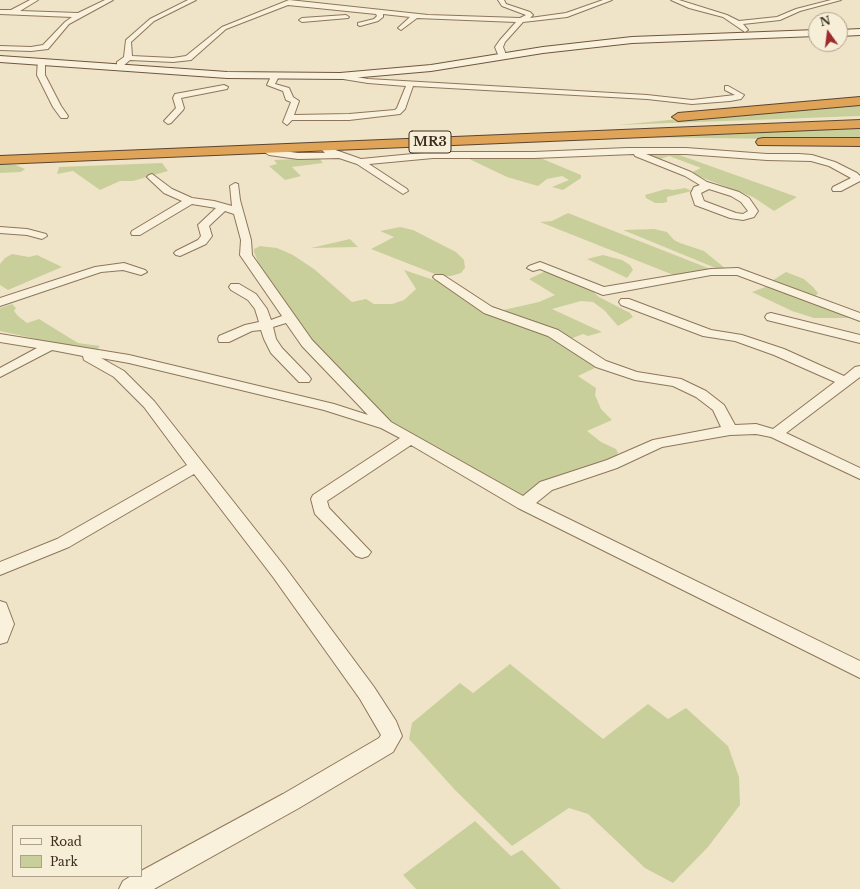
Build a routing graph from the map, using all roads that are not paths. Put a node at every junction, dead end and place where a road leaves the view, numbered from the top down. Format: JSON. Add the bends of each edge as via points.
{"nodes":[{"id":1,"x":35,"y":0,"type":"edge"},
{"id":2,"x":110,"y":0,"type":"edge"},
{"id":3,"x":193,"y":0,"type":"edge"},
{"id":4,"x":500,"y":0,"type":"edge"},
{"id":5,"x":609,"y":0,"type":"edge"},
{"id":6,"x":674,"y":0,"type":"edge"},
{"id":7,"x":838,"y":0,"type":"edge"},
{"id":8,"x":292,"y":1,"type":"edge"},
{"id":9,"x":423,"y":8,"type":"dead end"},
{"id":10,"x":0,"y":12,"type":"edge"},
{"id":11,"x":12,"y":12,"type":"junction"},
{"id":12,"x":379,"y":14,"type":"junction"},
{"id":13,"x":79,"y":15,"type":"junction"},
{"id":14,"x":412,"y":16,"type":"junction"},
{"id":15,"x":544,"y":18,"type":"junction"},
{"id":16,"x":302,"y":20,"type":"dead end"},
{"id":17,"x":317,"y":20,"type":"junction"},
{"id":18,"x":521,"y":20,"type":"junction"},
{"id":19,"x":0,"y":21,"type":"edge"},
{"id":20,"x":738,"y":23,"type":"junction"},
{"id":21,"x":360,"y":24,"type":"dead end"},
{"id":22,"x":311,"y":27,"type":"dead end"},
{"id":23,"x":514,"y":27,"type":"junction"},
{"id":24,"x":401,"y":28,"type":"dead end"},
{"id":25,"x":860,"y":32,"type":"edge"},
{"id":26,"x":848,"y":33,"type":"edge"},
{"id":27,"x":808,"y":34,"type":"edge"},
{"id":28,"x":749,"y":36,"type":"junction"},
{"id":29,"x":0,"y":48,"type":"edge"},
{"id":30,"x":503,"y":57,"type":"junction"},
{"id":31,"x":0,"y":58,"type":"edge"},
{"id":32,"x":128,"y":58,"type":"junction"},
{"id":33,"x":41,"y":61,"type":"junction"},
{"id":34,"x":115,"y":66,"type":"junction"},
{"id":35,"x":227,"y":74,"type":"junction"},
{"id":36,"x":275,"y":76,"type":"junction"},
{"id":37,"x":340,"y":76,"type":"junction"},
{"id":38,"x":410,"y":84,"type":"junction"},
{"id":39,"x":224,"y":87,"type":"junction"},
{"id":40,"x":728,"y":88,"type":"dead end"},
{"id":41,"x":224,"y":96,"type":"dead end"},
{"id":42,"x":860,"y":101,"type":"edge"},
{"id":43,"x":64,"y":116,"type":"dead end"},
{"id":44,"x":666,"y":118,"type":"dead end"},
{"id":45,"x":860,"y":118,"type":"edge"},
{"id":46,"x":168,"y":121,"type":"dead end"},
{"id":47,"x":627,"y":121,"type":"dead end"},
{"id":48,"x":860,"y":124,"type":"edge"},
{"id":49,"x":611,"y":141,"type":"junction"},
{"id":50,"x":860,"y":142,"type":"edge"},
{"id":51,"x":280,"y":143,"type":"junction"},
{"id":52,"x":327,"y":150,"type":"junction"},
{"id":53,"x":625,"y":151,"type":"junction"},
{"id":54,"x":269,"y":152,"type":"junction"},
{"id":55,"x":0,"y":154,"type":"edge"},
{"id":56,"x":340,"y":155,"type":"junction"},
{"id":57,"x":119,"y":156,"type":"junction"},
{"id":58,"x":0,"y":160,"type":"edge"},
{"id":59,"x":360,"y":162,"type":"junction"},
{"id":60,"x":152,"y":177,"type":"dead end"},
{"id":61,"x":704,"y":184,"type":"junction"},
{"id":62,"x":235,"y":186,"type":"dead end"},
{"id":63,"x":837,"y":189,"type":"dead end"},
{"id":64,"x":403,"y":191,"type":"dead end"},
{"id":65,"x":190,"y":202,"type":"junction"},
{"id":66,"x":223,"y":207,"type":"junction"},
{"id":67,"x":238,"y":212,"type":"junction"},
{"id":68,"x":0,"y":230,"type":"edge"},
{"id":69,"x":136,"y":233,"type":"dead end"},
{"id":70,"x":42,"y":236,"type":"dead end"},
{"id":71,"x":180,"y":254,"type":"dead end"},
{"id":72,"x":533,"y":268,"type":"dead end"},
{"id":73,"x":141,"y":272,"type":"dead end"},
{"id":74,"x":439,"y":277,"type":"dead end"},
{"id":75,"x":235,"y":286,"type":"dead end"},
{"id":76,"x":0,"y":302,"type":"edge"},
{"id":77,"x":625,"y":302,"type":"dead end"},
{"id":78,"x":860,"y":317,"type":"edge"},
{"id":79,"x":289,"y":318,"type":"junction"},
{"id":80,"x":771,"y":318,"type":"dead end"},
{"id":81,"x":266,"y":325,"type":"junction"},
{"id":82,"x":0,"y":338,"type":"edge"},
{"id":83,"x":224,"y":339,"type":"dead end"},
{"id":84,"x":860,"y":339,"type":"edge"},
{"id":85,"x":51,"y":346,"type":"junction"},
{"id":86,"x":84,"y":353,"type":"junction"},
{"id":87,"x":860,"y":370,"type":"edge"},
{"id":88,"x":0,"y":373,"type":"edge"},
{"id":89,"x":304,"y":379,"type":"dead end"},
{"id":90,"x":844,"y":381,"type":"junction"},
{"id":91,"x":386,"y":425,"type":"junction"},
{"id":92,"x":730,"y":430,"type":"junction"},
{"id":93,"x":776,"y":434,"type":"junction"},
{"id":94,"x":411,"y":438,"type":"junction"},
{"id":95,"x":196,"y":466,"type":"junction"},
{"id":96,"x":860,"y":474,"type":"edge"},
{"id":97,"x":524,"y":504,"type":"junction"},
{"id":98,"x":362,"y":552,"type":"dead end"},
{"id":99,"x":0,"y":569,"type":"edge"},
{"id":100,"x":0,"y":608,"type":"edge"},
{"id":101,"x":0,"y":637,"type":"edge"},
{"id":102,"x":860,"y":670,"type":"edge"},
{"id":103,"x":131,"y":889,"type":"edge"}],
"edges":[{"from":1,"to":11,"type":"street"},
{"from":2,"to":13,"type":"street"},
{"from":3,"to":32,"type":"street","via":[[152,20],[128,41]]},
{"from":4,"to":18,"type":"street","via":[[504,5],[530,14]]},
{"from":5,"to":15,"type":"street","via":[[567,15]]},
{"from":6,"to":20,"type":"street","via":[[725,16]]},
{"from":7,"to":20,"type":"street","via":[[798,10],[778,19]]},
{"from":8,"to":12,"type":"street"},
{"from":8,"to":32,"type":"street","via":[[224,28],[188,58]]},
{"from":9,"to":14,"type":"street"},
{"from":10,"to":11,"type":"street"},
{"from":11,"to":13,"type":"street"},
{"from":11,"to":19,"type":"street"},
{"from":12,"to":14,"type":"street"},
{"from":12,"to":17,"type":"street"},
{"from":12,"to":21,"type":"street","via":[[380,17],[376,20]]},
{"from":13,"to":29,"type":"street","via":[[63,27],[45,47]]},
{"from":14,"to":18,"type":"street"},
{"from":14,"to":24,"type":"street"},
{"from":15,"to":18,"type":"street"},
{"from":15,"to":23,"type":"street"},
{"from":16,"to":17,"type":"street"},
{"from":17,"to":22,"type":"street"},
{"from":18,"to":23,"type":"street"},
{"from":20,"to":28,"type":"street"},
{"from":23,"to":30,"type":"street","via":[[499,47]]},
{"from":25,"to":26,"type":"street"},
{"from":27,"to":28,"type":"street"},
{"from":28,"to":30,"type":"street","via":[[632,40],[586,44]]},
{"from":30,"to":37,"type":"street","via":[[438,67]]},
{"from":31,"to":33,"type":"street"},
{"from":32,"to":34,"type":"street"},
{"from":33,"to":34,"type":"street"},
{"from":33,"to":43,"type":"street","via":[[41,75]]},
{"from":34,"to":35,"type":"street"},
{"from":35,"to":36,"type":"street"},
{"from":35,"to":39,"type":"street"},
{"from":36,"to":37,"type":"street"},
{"from":36,"to":38,"type":"street","via":[[271,85],[286,90],[289,98],[295,101],[288,120],[398,112]]},
{"from":37,"to":38,"type":"street"},
{"from":38,"to":40,"type":"street","via":[[647,97],[692,102],[730,99],[740,95]]},
{"from":39,"to":41,"type":"street"},
{"from":39,"to":46,"type":"street","via":[[178,96],[180,108]]},
{"from":42,"to":44,"type":"highway"},
{"from":45,"to":51,"type":"highway","number":"MR3"},
{"from":47,"to":51,"type":"highway"},
{"from":48,"to":57,"type":"highway","number":"MR3"},
{"from":49,"to":50,"type":"highway"},
{"from":49,"to":52,"type":"highway"},
{"from":49,"to":53,"type":"street"},
{"from":51,"to":55,"type":"highway","number":"MR3"},
{"from":52,"to":54,"type":"highway"},
{"from":52,"to":56,"type":"street"},
{"from":53,"to":59,"type":"street","via":[[541,155],[432,155]]},
{"from":53,"to":61,"type":"street","via":[[669,166]]},
{"from":53,"to":63,"type":"street","via":[[686,151],[812,158],[845,169],[857,179]]},
{"from":54,"to":56,"type":"street","via":[[298,156]]},
{"from":54,"to":57,"type":"highway"},
{"from":56,"to":59,"type":"street"},
{"from":57,"to":58,"type":"highway","number":"MR3"},
{"from":59,"to":64,"type":"street"},
{"from":60,"to":65,"type":"street","via":[[168,191]]},
{"from":61,"to":61,"type":"street","via":[[705,187],[696,193],[699,203],[734,216],[750,216],[753,211],[745,200]]},
{"from":62,"to":67,"type":"street"},
{"from":65,"to":66,"type":"street"},
{"from":65,"to":69,"type":"street"},
{"from":66,"to":67,"type":"street"},
{"from":66,"to":71,"type":"street","via":[[203,225],[207,236],[202,242]]},
{"from":67,"to":79,"type":"street","via":[[246,240],[246,255]]},
{"from":68,"to":70,"type":"street"},
{"from":72,"to":78,"type":"street","via":[[540,265],[603,291],[711,272],[738,271]]},
{"from":73,"to":76,"type":"street","via":[[124,266],[99,269]]},
{"from":74,"to":92,"type":"street","via":[[488,310],[553,333],[601,364],[635,376],[676,382],[701,394],[719,408]]},
{"from":75,"to":81,"type":"street","via":[[252,297]]},
{"from":77,"to":90,"type":"street","via":[[708,333],[738,338],[779,352]]},
{"from":79,"to":81,"type":"street"},
{"from":79,"to":91,"type":"street","via":[[307,342]]},
{"from":80,"to":84,"type":"street"},
{"from":81,"to":83,"type":"street","via":[[249,328]]},
{"from":81,"to":89,"type":"street","via":[[276,350]]},
{"from":82,"to":85,"type":"street"},
{"from":85,"to":86,"type":"street"},
{"from":85,"to":88,"type":"street"},
{"from":86,"to":91,"type":"street","via":[[129,359],[329,407]]},
{"from":86,"to":95,"type":"street","via":[[119,374],[149,404]]},
{"from":87,"to":90,"type":"street"},
{"from":90,"to":93,"type":"street"},
{"from":91,"to":94,"type":"street"},
{"from":92,"to":93,"type":"street","via":[[756,429]]},
{"from":92,"to":97,"type":"street","via":[[658,443],[612,464],[546,486]]},
{"from":93,"to":96,"type":"street"},
{"from":94,"to":97,"type":"street"},
{"from":94,"to":98,"type":"street","via":[[319,499],[321,510]]},
{"from":95,"to":99,"type":"street","via":[[63,543]]},
{"from":95,"to":103,"type":"street","via":[[279,572],[367,693],[392,736],[386,745],[291,801]]},
{"from":97,"to":102,"type":"street"},
{"from":100,"to":101,"type":"street","via":[[5,624]]}]}
